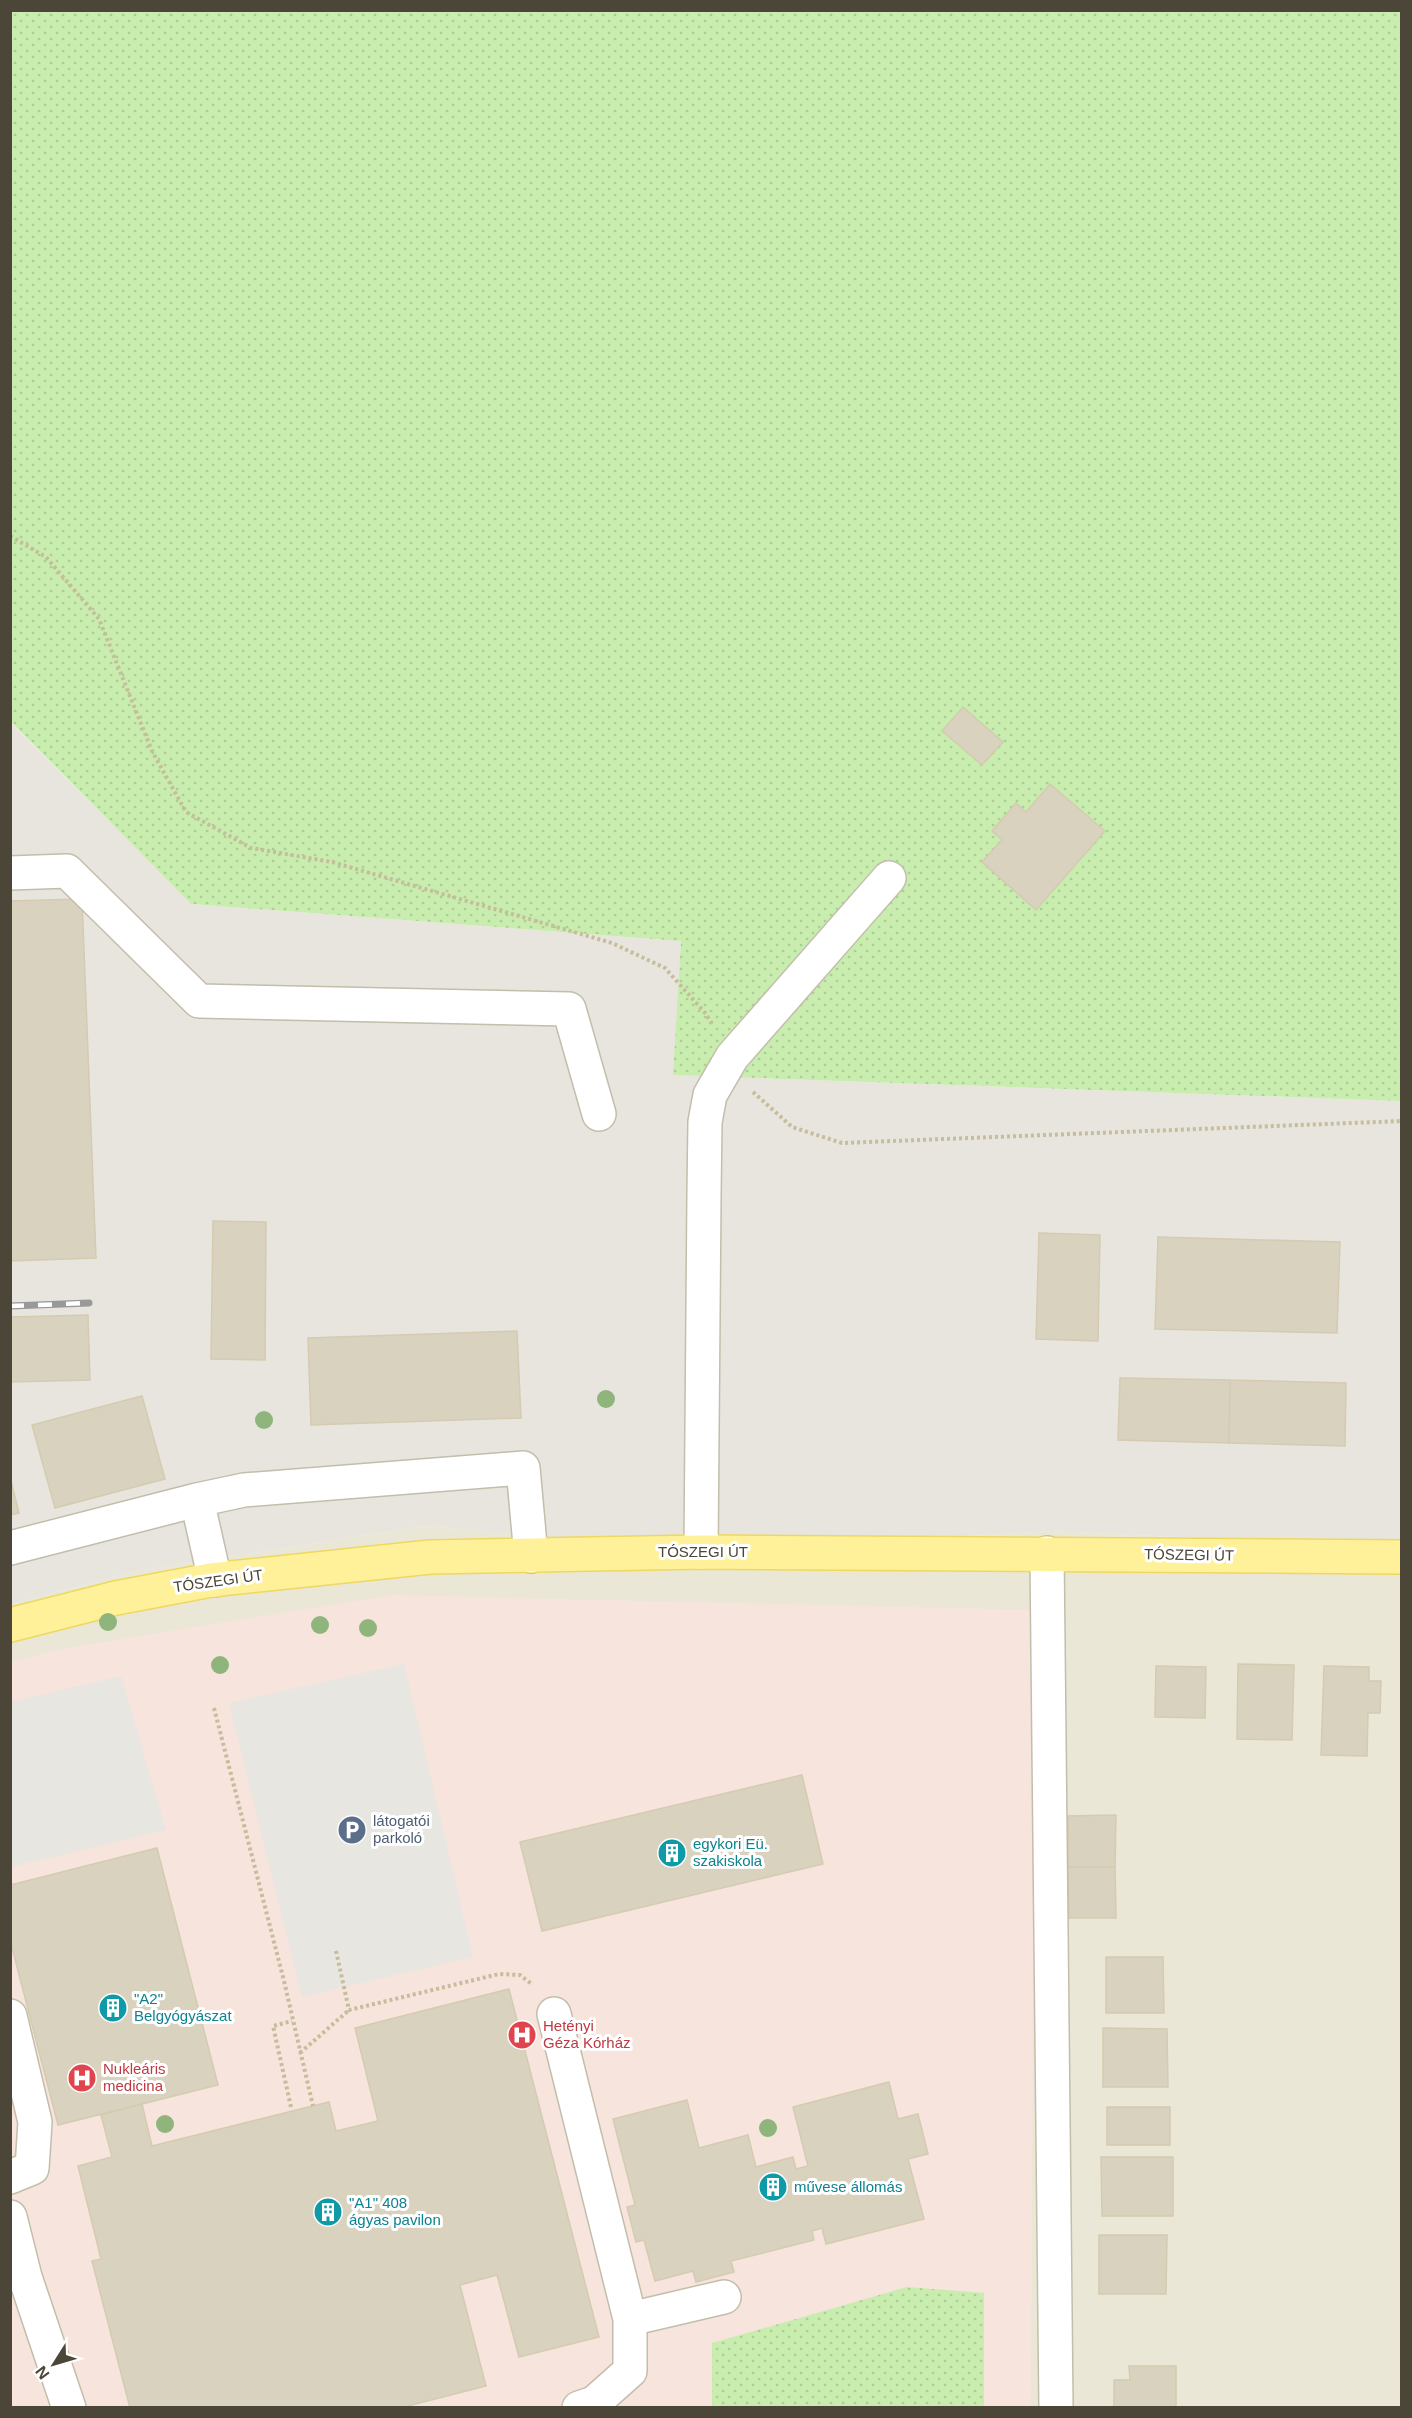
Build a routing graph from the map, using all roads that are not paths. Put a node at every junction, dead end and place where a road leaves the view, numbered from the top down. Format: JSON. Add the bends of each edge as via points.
{"nodes":[{"id":1,"x":10,"y":873,"type":"edge"},
{"id":2,"x":889,"y":878,"type":"dead end"},
{"id":3,"x":599,"y":1114,"type":"dead end"},
{"id":4,"x":197,"y":1500,"type":"junction"},
{"id":5,"x":10,"y":1548,"type":"edge"},
{"id":6,"x":700,"y":1552,"type":"junction"},
{"id":7,"x":1047,"y":1553,"type":"junction"},
{"id":8,"x":531,"y":1556,"type":"junction"},
{"id":9,"x":1401,"y":1557,"type":"edge"},
{"id":10,"x":215,"y":1580,"type":"junction"},
{"id":11,"x":10,"y":1625,"type":"edge"},
{"id":12,"x":554,"y":2014,"type":"road end"},
{"id":13,"x":10,"y":2016,"type":"edge"},
{"id":14,"x":10,"y":2177,"type":"edge"},
{"id":15,"x":10,"y":2217,"type":"edge"},
{"id":16,"x":724,"y":2297,"type":"dead end"},
{"id":17,"x":630,"y":2319,"type":"junction"},
{"id":18,"x":592,"y":2406,"type":"edge"},
{"id":19,"x":69,"y":2408,"type":"edge"},
{"id":20,"x":1056,"y":2408,"type":"edge"}],
"edges":[{"from":1,"to":3,"type":"street","via":[[67,871],[199,1001],[569,1009]]},
{"from":2,"to":6,"type":"street","via":[[732,1057],[710,1095],[705,1122]]},
{"from":4,"to":5,"type":"street"},
{"from":4,"to":8,"type":"street","via":[[244,1490],[523,1468]]},
{"from":4,"to":10,"type":"street"},
{"from":6,"to":7,"type":"main road","name":"TÓSZEGI ÚT"},
{"from":6,"to":8,"type":"main road","name":"TÓSZEGI ÚT"},
{"from":7,"to":9,"type":"main road","name":"TÓSZEGI ÚT"},
{"from":7,"to":20,"type":"street"},
{"from":8,"to":10,"type":"main road","name":"TÓSZEGI ÚT","via":[[430,1557]]},
{"from":10,"to":11,"type":"main road","name":"TÓSZEGI ÚT","via":[[116,1598]]},
{"from":12,"to":17,"type":"street"},
{"from":13,"to":14,"type":"street","via":[[35,2122],[32,2168]]},
{"from":15,"to":19,"type":"street","via":[[25,2277]]},
{"from":16,"to":17,"type":"street"},
{"from":17,"to":18,"type":"street","via":[[630,2370]]}]}
